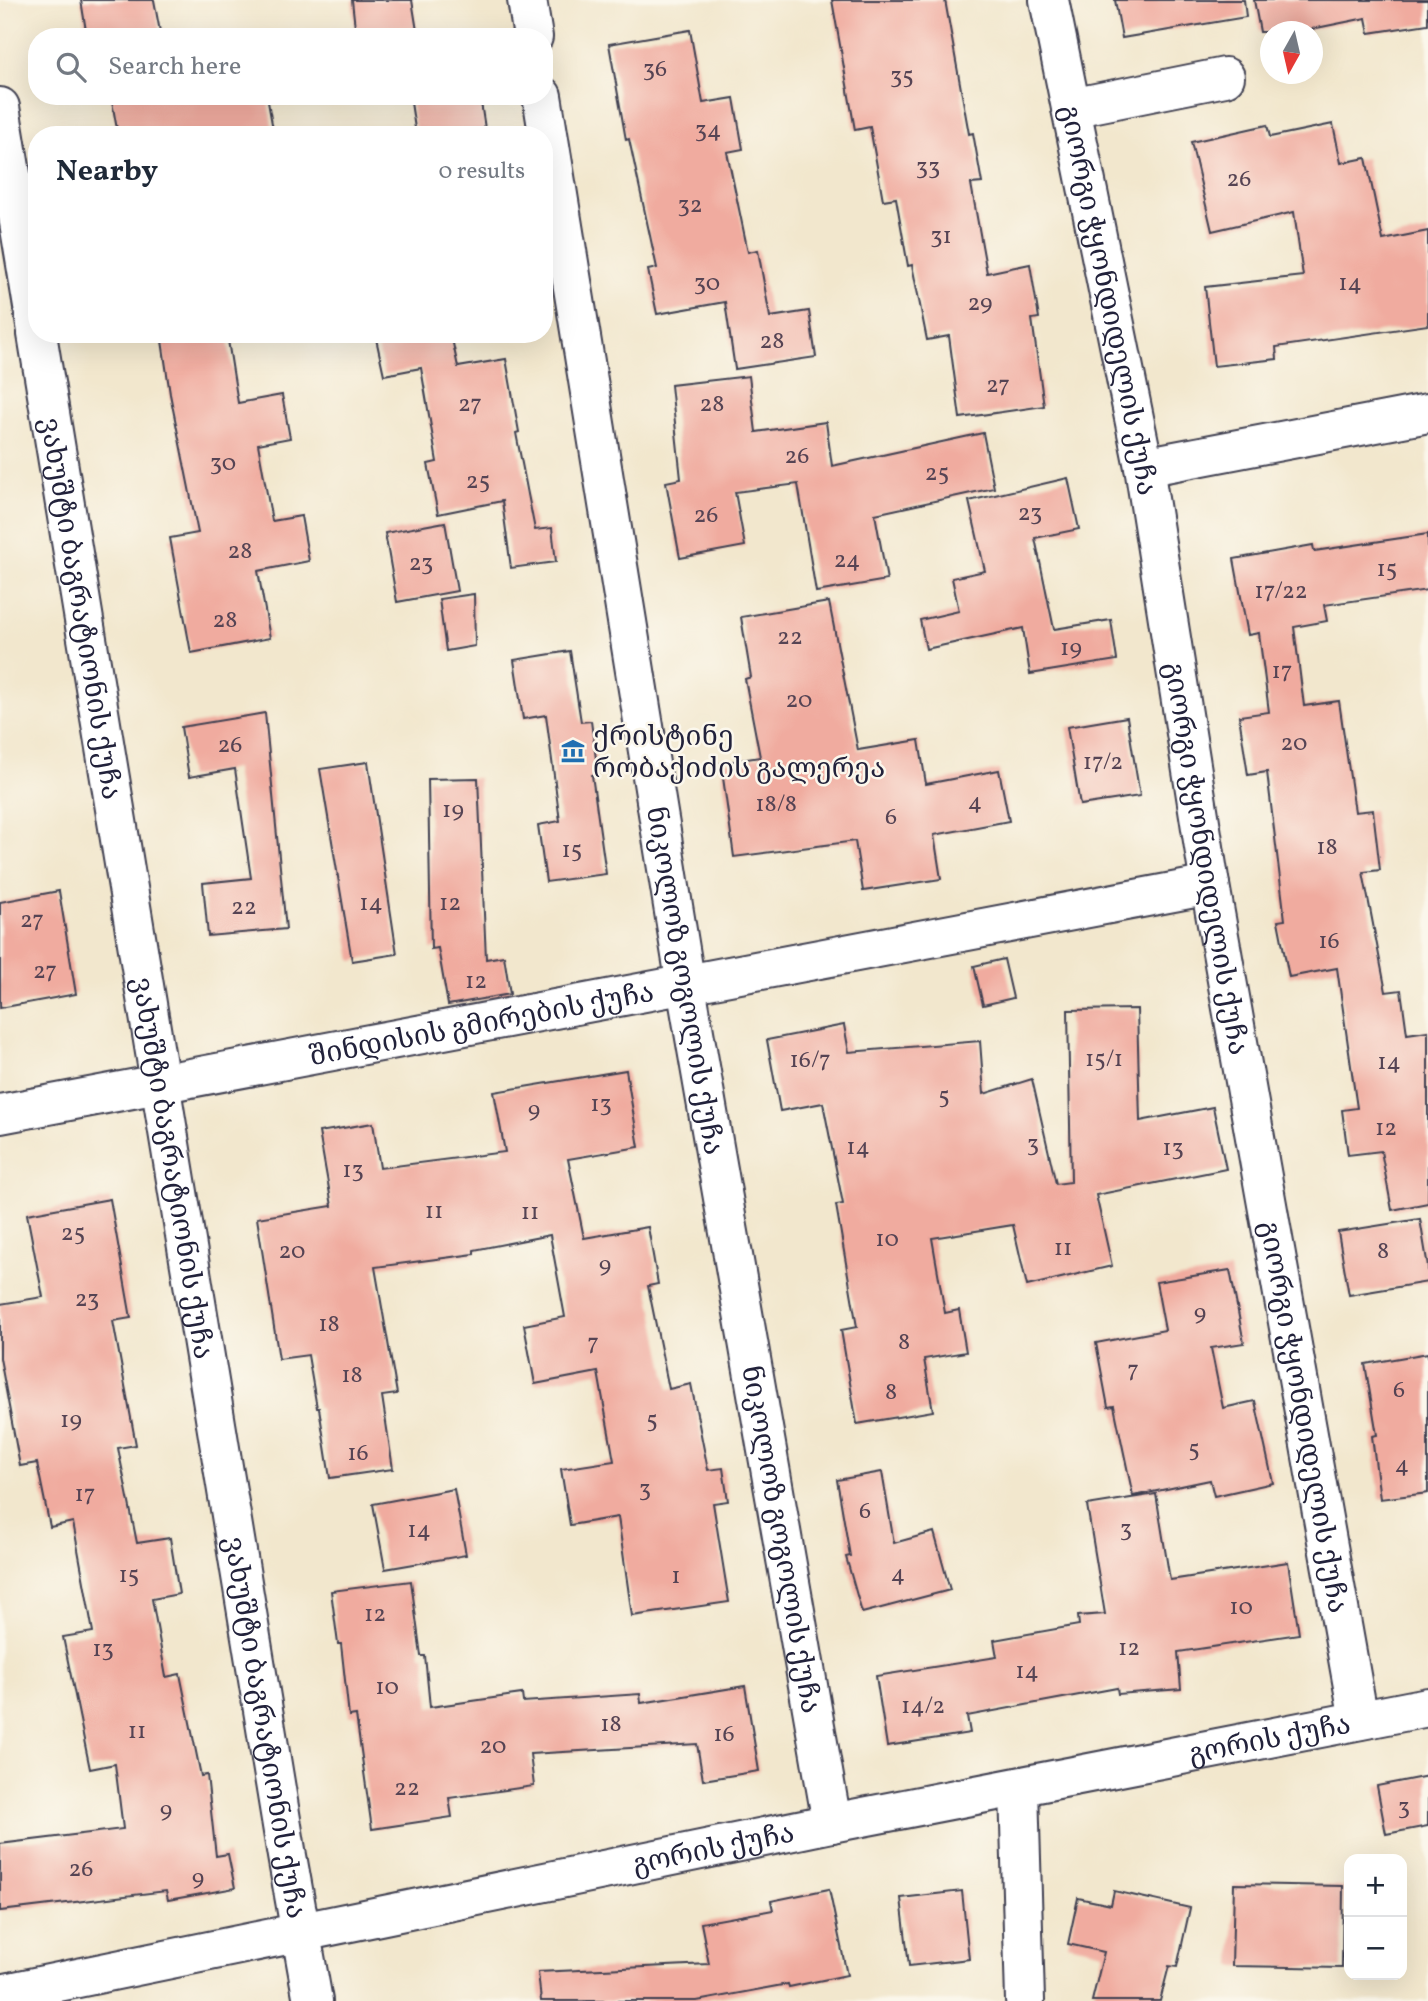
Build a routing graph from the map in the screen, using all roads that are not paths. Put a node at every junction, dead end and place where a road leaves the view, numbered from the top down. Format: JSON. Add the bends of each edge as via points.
{"nodes":[{"id":1,"x":527,"y":0,"type":"edge"},
{"id":2,"x":1049,"y":0,"type":"edge"},
{"id":3,"x":532,"y":28,"type":"edge"},
{"id":4,"x":1225,"y":77,"type":"dead end"},
{"id":5,"x":543,"y":105,"type":"edge"},
{"id":6,"x":0,"y":107,"type":"edge"},
{"id":7,"x":1071,"y":108,"type":"junction"},
{"id":8,"x":547,"y":126,"type":"edge"},
{"id":9,"x":553,"y":164,"type":"edge"},
{"id":10,"x":28,"y":277,"type":"edge"},
{"id":11,"x":39,"y":343,"type":"edge"},
{"id":12,"x":1428,"y":413,"type":"edge"},
{"id":13,"x":1144,"y":467,"type":"junction"},
{"id":14,"x":1210,"y":886,"type":"junction"},
{"id":15,"x":686,"y":986,"type":"junction"},
{"id":16,"x":161,"y":1084,"type":"junction"},
{"id":17,"x":0,"y":1114,"type":"edge"},
{"id":18,"x":1428,"y":1707,"type":"edge"},
{"id":19,"x":1359,"y":1720,"type":"junction"},
{"id":20,"x":1019,"y":1788,"type":"junction"},
{"id":21,"x":832,"y":1823,"type":"junction"},
{"id":22,"x":299,"y":1932,"type":"junction"},
{"id":23,"x":0,"y":1993,"type":"edge"},
{"id":24,"x":313,"y":2001,"type":"edge"},
{"id":25,"x":1025,"y":2001,"type":"edge"}],
"edges":[{"from":1,"to":3,"type":"street"},
{"from":2,"to":7,"type":"street","name":"გიორგი ჭყონდიდელის ქუჩა"},
{"from":4,"to":7,"type":"street"},
{"from":5,"to":8,"type":"street","name":"ნიკოლოზ გოგოლის ქუჩა"},
{"from":6,"to":10,"type":"street","name":"ვახუშტი ბაგრატიონის ქუჩა"},
{"from":7,"to":13,"type":"street","name":"გიორგი ჭყონდიდელის ქუჩა"},
{"from":9,"to":15,"type":"street","name":"ნიკოლოზ გოგოლის ქუჩა"},
{"from":11,"to":16,"type":"street","name":"ვახუშტი ბაგრატიონის ქუჩა"},
{"from":12,"to":13,"type":"street"},
{"from":13,"to":14,"type":"street","name":"გიორგი ჭყონდიდელის ქუჩა"},
{"from":14,"to":15,"type":"street","name":"შინდისის გმირების ქუჩა"},
{"from":14,"to":19,"type":"street","name":"გიორგი ჭყონდიდელის ქუჩა"},
{"from":15,"to":16,"type":"street","name":"შინდისის გმირების ქუჩა"},
{"from":15,"to":21,"type":"street","name":"ნიკოლოზ გოგოლის ქუჩა"},
{"from":16,"to":17,"type":"street","name":"შინდისის გმირების ქუჩა"},
{"from":16,"to":22,"type":"street","name":"ვახუშტი ბაგრატიონის ქუჩა"},
{"from":18,"to":19,"type":"street","name":"გორის ქუჩა"},
{"from":19,"to":20,"type":"street","name":"გორის ქუჩა"},
{"from":20,"to":21,"type":"street","name":"გორის ქუჩა"},
{"from":20,"to":25,"type":"street"},
{"from":21,"to":22,"type":"street","name":"გორის ქუჩა"},
{"from":22,"to":23,"type":"street","name":"გორის ქუჩა"},
{"from":22,"to":24,"type":"street","name":"ვახუშტი ბაგრატიონის ქუჩა"}]}
